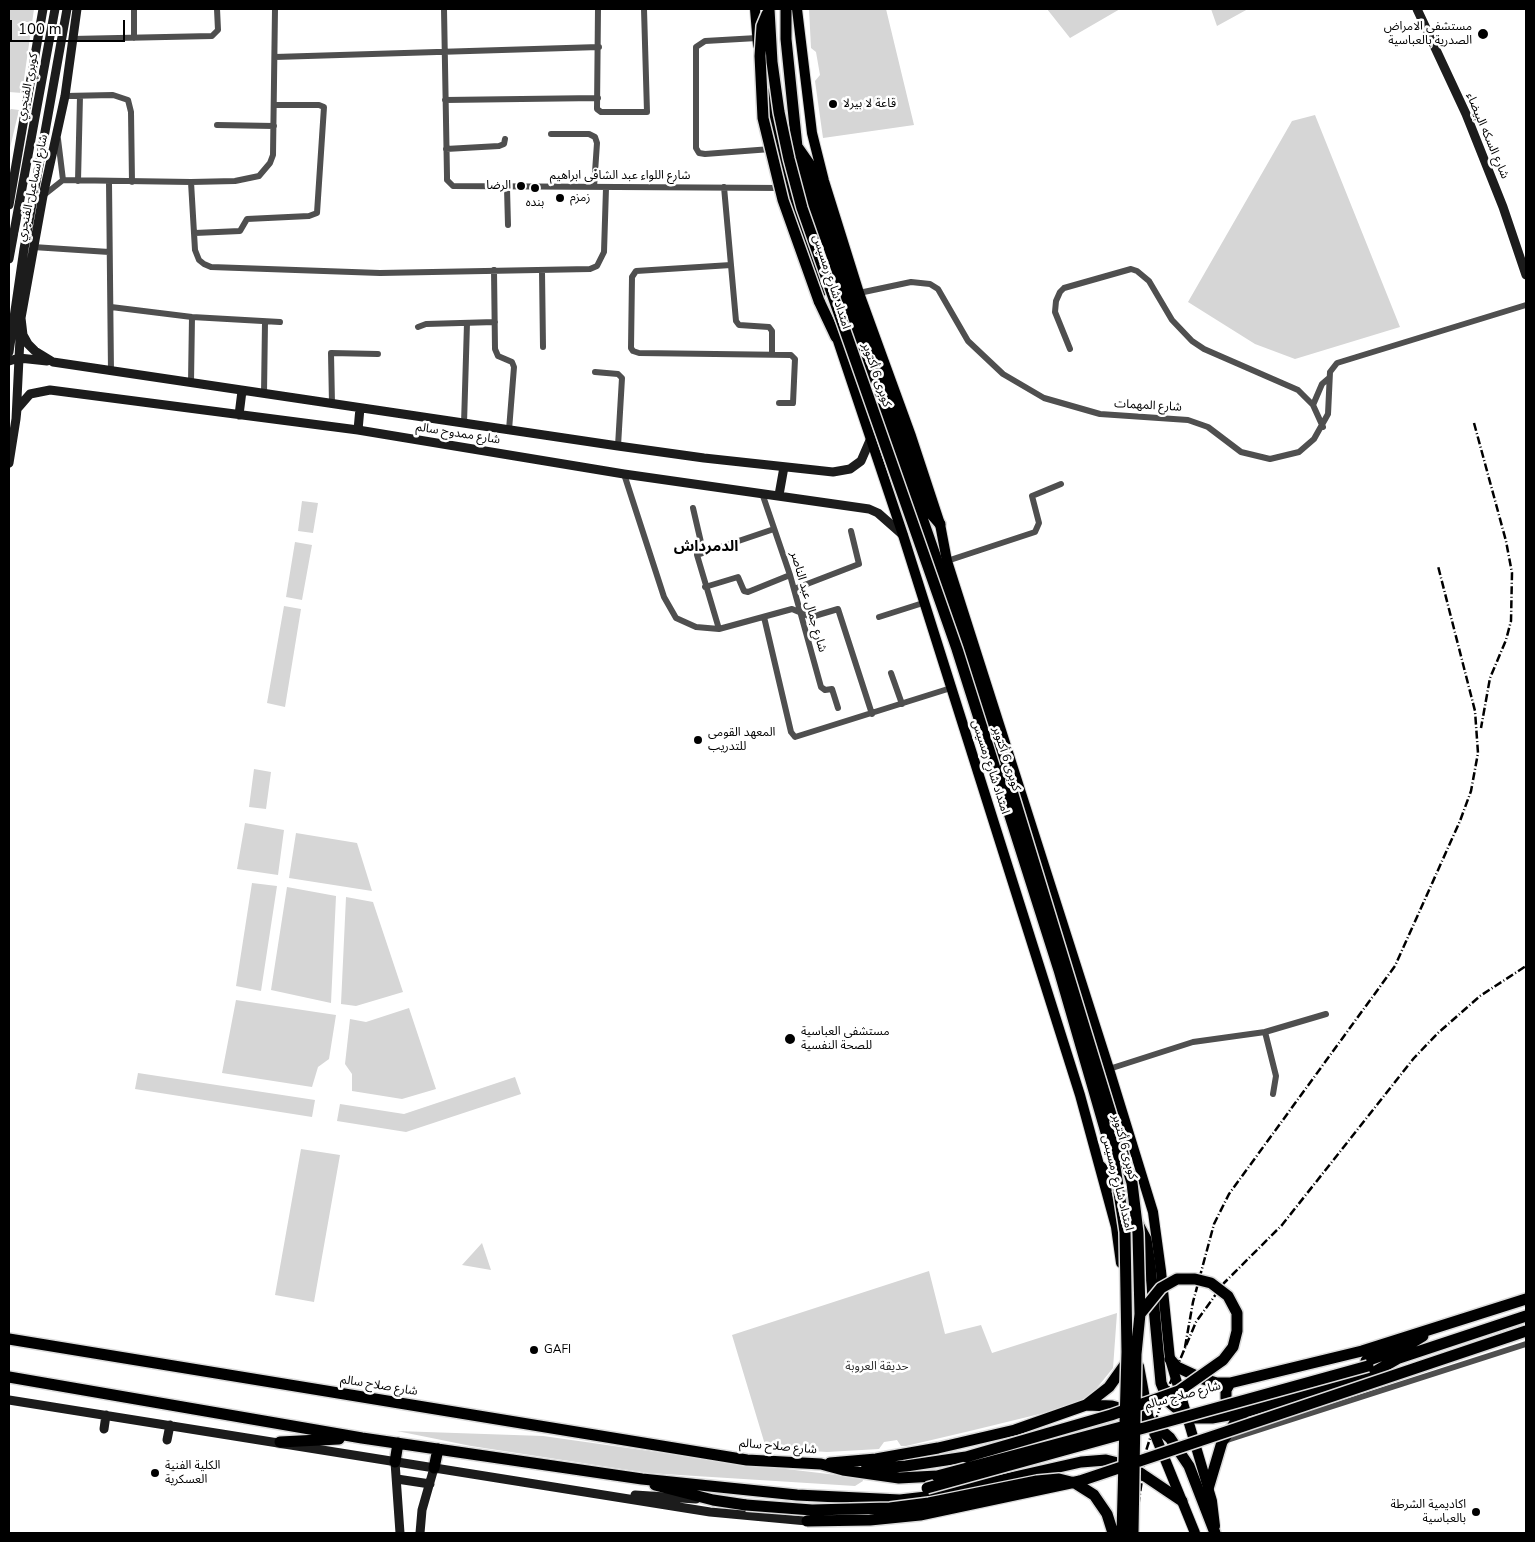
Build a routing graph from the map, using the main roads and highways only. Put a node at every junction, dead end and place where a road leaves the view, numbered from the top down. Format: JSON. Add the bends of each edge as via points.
{"nodes":[{"id":1,"x":43,"y":9,"type":"edge"},
{"id":2,"x":55,"y":9,"type":"edge"},
{"id":3,"x":67,"y":9,"type":"edge"},
{"id":4,"x":77,"y":9,"type":"edge"},
{"id":5,"x":755,"y":9,"type":"edge"},
{"id":6,"x":769,"y":9,"type":"edge"},
{"id":7,"x":786,"y":9,"type":"edge"},
{"id":8,"x":797,"y":9,"type":"edge"},
{"id":9,"x":1417,"y":9,"type":"edge"},
{"id":10,"x":797,"y":147,"type":"junction"},
{"id":11,"x":9,"y":205,"type":"edge"},
{"id":12,"x":9,"y":259,"type":"edge"},
{"id":13,"x":1526,"y":275,"type":"edge"},
{"id":14,"x":20,"y":318,"type":"junction"},
{"id":15,"x":836,"y":337,"type":"junction"},
{"id":16,"x":9,"y":352,"type":"edge"},
{"id":17,"x":19,"y":358,"type":"junction"},
{"id":18,"x":9,"y":361,"type":"edge"},
{"id":19,"x":53,"y":362,"type":"junction"},
{"id":20,"x":242,"y":391,"type":"junction"},
{"id":21,"x":360,"y":408,"type":"junction"},
{"id":22,"x":239,"y":415,"type":"junction"},
{"id":23,"x":16,"y":419,"type":"junction"},
{"id":24,"x":358,"y":430,"type":"junction"},
{"id":25,"x":871,"y":438,"type":"junction"},
{"id":26,"x":9,"y":463,"type":"edge"},
{"id":27,"x":784,"y":467,"type":"junction"},
{"id":28,"x":779,"y":495,"type":"junction"},
{"id":29,"x":940,"y":524,"type":"junction"},
{"id":30,"x":903,"y":535,"type":"junction"},
{"id":31,"x":1036,"y":842,"type":"junction"},
{"id":32,"x":1002,"y":844,"type":"junction"},
{"id":33,"x":1092,"y":1018,"type":"junction"},
{"id":34,"x":1058,"y":1026,"type":"junction"},
{"id":35,"x":1101,"y":1167,"type":"junction"},
{"id":36,"x":1526,"y":1299,"type":"edge"},
{"id":37,"x":1140,"y":1314,"type":"junction"},
{"id":38,"x":1526,"y":1316,"type":"edge"},
{"id":39,"x":1428,"y":1331,"type":"junction"},
{"id":40,"x":1526,"y":1331,"type":"edge"},
{"id":41,"x":9,"y":1339,"type":"edge"},
{"id":42,"x":1136,"y":1349,"type":"junction"},
{"id":43,"x":1170,"y":1359,"type":"junction"},
{"id":44,"x":1397,"y":1360,"type":"junction"},
{"id":45,"x":1367,"y":1364,"type":"junction"},
{"id":46,"x":9,"y":1377,"type":"edge"},
{"id":47,"x":1230,"y":1383,"type":"junction"},
{"id":48,"x":9,"y":1400,"type":"edge"},
{"id":49,"x":1086,"y":1405,"type":"junction"},
{"id":50,"x":1074,"y":1410,"type":"junction"},
{"id":51,"x":1245,"y":1412,"type":"junction"},
{"id":52,"x":106,"y":1415,"type":"junction"},
{"id":53,"x":1186,"y":1415,"type":"junction"},
{"id":54,"x":1149,"y":1420,"type":"junction"},
{"id":55,"x":170,"y":1425,"type":"junction"},
{"id":56,"x":104,"y":1429,"type":"dead end"},
{"id":57,"x":362,"y":1438,"type":"junction"},
{"id":58,"x":167,"y":1440,"type":"dead end"},
{"id":59,"x":280,"y":1442,"type":"junction"},
{"id":60,"x":398,"y":1443,"type":"junction"},
{"id":61,"x":438,"y":1449,"type":"junction"},
{"id":62,"x":396,"y":1462,"type":"junction"},
{"id":63,"x":1081,"y":1462,"type":"junction"},
{"id":64,"x":821,"y":1464,"type":"junction"},
{"id":65,"x":434,"y":1468,"type":"junction"},
{"id":66,"x":843,"y":1470,"type":"junction"},
{"id":67,"x":397,"y":1479,"type":"junction"},
{"id":68,"x":642,"y":1479,"type":"junction"},
{"id":69,"x":430,"y":1484,"type":"junction"},
{"id":70,"x":1208,"y":1489,"type":"junction"},
{"id":71,"x":614,"y":1497,"type":"junction"},
{"id":72,"x":713,"y":1500,"type":"junction"},
{"id":73,"x":865,"y":1500,"type":"junction"},
{"id":74,"x":1182,"y":1501,"type":"junction"},
{"id":75,"x":806,"y":1521,"type":"joint"},
{"id":76,"x":400,"y":1533,"type":"edge"},
{"id":77,"x":420,"y":1533,"type":"edge"},
{"id":78,"x":1113,"y":1533,"type":"edge"},
{"id":79,"x":1122,"y":1533,"type":"edge"},
{"id":80,"x":1133,"y":1533,"type":"edge"},
{"id":81,"x":1195,"y":1533,"type":"edge"},
{"id":82,"x":1215,"y":1533,"type":"edge"}],
"edges":[{"from":1,"to":11,"type":"main road","name":"شارع اسماعيل الفنجري"},
{"from":2,"to":12,"type":"main road","name":"كوبري الفنجري"},
{"from":3,"to":16,"type":"main road","name":"كوبري الفنجري"},
{"from":4,"to":14,"type":"main road","name":"شارع اسماعيل الفنجري","via":[[65,96]]},
{"from":5,"to":15,"type":"main road","name":"امتداد شارع رمسيس","via":[[756,38],[777,148]]},
{"from":6,"to":15,"type":"highway","bridge":true,"via":[[761,34],[763,118],[783,200],[819,301]]},
{"from":6,"to":79,"type":"highway","name":"كوبرى 6 أكتوبر","bridge":true,"via":[[779,112],[802,208],[957,649],[1059,970],[1120,1185],[1125,1232],[1127,1352]]},
{"from":7,"to":10,"type":"highway","name":"كوبرى 6 أكتوبر"},
{"from":8,"to":29,"type":"main road","name":"امتداد شارع رمسيس","via":[[812,133],[824,181],[859,293]]},
{"from":9,"to":13,"type":"main road","name":"شارع السكه البيضاء","via":[[1466,114]]},
{"from":10,"to":29,"type":"highway","via":[[812,168],[859,315],[928,510]]},
{"from":10,"to":37,"type":"highway","name":"كوبرى 6 أكتوبر","bridge":true,"via":[[819,225],[967,647],[1125,1156],[1138,1233]]},
{"from":14,"to":17,"type":"main road","name":"شارع اسماعيل الفنجري"},
{"from":14,"to":19,"type":"main road","name":"شارع ممدوح سالم","via":[[28,344]]},
{"from":15,"to":25,"type":"main road","name":"امتداد شارع رمسيس"},
{"from":17,"to":18,"type":"main road"},
{"from":17,"to":19,"type":"main road"},
{"from":17,"to":23,"type":"main road","name":"شارع اسماعيل الفنجري"},
{"from":19,"to":20,"type":"main road","name":"شارع ممدوح سالم"},
{"from":20,"to":21,"type":"main road","name":"شارع ممدوح سالم"},
{"from":20,"to":22,"type":"main road"},
{"from":21,"to":24,"type":"main road"},
{"from":21,"to":27,"type":"main road","name":"شارع ممدوح سالم"},
{"from":22,"to":23,"type":"main road","name":"شارع ممدوح سالم","via":[[50,390],[30,394],[17,409]]},
{"from":22,"to":24,"type":"main road","name":"شارع ممدوح سالم"},
{"from":23,"to":26,"type":"main road","name":"شارع اسماعيل الفنجري"},
{"from":24,"to":28,"type":"main road","name":"شارع ممدوح سالم","via":[[624,474]]},
{"from":25,"to":27,"type":"main road","name":"شارع ممدوح سالم","via":[[866,455],[850,469],[833,472]]},
{"from":25,"to":30,"type":"main road","name":"امتداد شارع رمسيس"},
{"from":27,"to":28,"type":"main road"},
{"from":28,"to":30,"type":"main road","name":"شارع ممدوح سالم","via":[[869,509]]},
{"from":29,"to":31,"type":"main road","name":"امتداد شارع رمسيس","via":[[947,561]]},
{"from":30,"to":32,"type":"main road","name":"امتداد شارع رمسيس"},
{"from":31,"to":32,"type":"main road","via":[[1024,852],[1008,850]]},
{"from":31,"to":33,"type":"main road","name":"امتداد شارع رمسيس"},
{"from":32,"to":34,"type":"main road","name":"امتداد شارع رمسيس"},
{"from":33,"to":34,"type":"main road","via":[[1082,1007],[1072,1004],[1062,1012]]},
{"from":33,"to":43,"type":"main road","name":"امتداد شارع رمسيس","via":[[1152,1212]]},
{"from":34,"to":35,"type":"main road","name":"امتداد شارع رمسيس"},
{"from":35,"to":42,"type":"main road","name":"امتداد شارع رمسيس","via":[[1116,1227]]},
{"from":35,"to":53,"type":"highway","via":[[1146,1238],[1161,1383],[1169,1402]]},
{"from":36,"to":39,"type":"highway","name":"شارع صلاح سالم"},
{"from":37,"to":66,"type":"highway","bridge":true,"via":[[1161,1288],[1178,1280],[1196,1279],[1211,1283],[1226,1294],[1237,1313],[1233,1347],[1223,1360],[1180,1391],[1111,1415],[966,1457],[906,1466]]},
{"from":37,"to":80,"type":"highway","name":"كوبرى 6 أكتوبر","bridge":true,"via":[[1136,1354]]},
{"from":38,"to":44,"type":"highway","name":"شارع صلاح سالم"},
{"from":39,"to":45,"type":"highway","name":"شارع صلاح سالم","via":[[1403,1348]]},
{"from":39,"to":47,"type":"highway","via":[[1362,1351]]},
{"from":40,"to":75,"type":"highway","bridge":true,"via":[[1080,1481],[920,1515]]},
{"from":41,"to":64,"type":"highway","name":"شارع صلاح سالم","via":[[747,1460]]},
{"from":42,"to":49,"type":"highway","via":[[1109,1387]]},
{"from":42,"to":54,"type":"main road","name":"امتداد شارع رمسيس"},
{"from":43,"to":47,"type":"highway","via":[[1176,1367],[1203,1379]]},
{"from":43,"to":53,"type":"main road","name":"امتداد شارع رمسيس"},
{"from":44,"to":45,"type":"highway","name":"شارع صلاح سالم"},
{"from":44,"to":51,"type":"highway","via":[[1371,1374]]},
{"from":45,"to":66,"type":"highway","name":"شارع صلاح سالم","bridge":true,"via":[[937,1476],[900,1478]]},
{"from":45,"to":73,"type":"highway","name":"شارع صلاح سالم","bridge":true,"via":[[927,1488]]},
{"from":46,"to":57,"type":"highway","name":"شارع صلاح سالم"},
{"from":47,"to":51,"type":"highway","via":[[1226,1390],[1230,1405]]},
{"from":48,"to":52,"type":"main road"},
{"from":49,"to":50,"type":"highway"},
{"from":49,"to":54,"type":"highway","via":[[1112,1406]]},
{"from":50,"to":63,"type":"highway","via":[[1086,1440]]},
{"from":50,"to":64,"type":"highway","via":[[1015,1430],[946,1446],[868,1460]]},
{"from":51,"to":53,"type":"highway","via":[[1199,1419]]},
{"from":51,"to":70,"type":"highway","via":[[1222,1442]]},
{"from":52,"to":55,"type":"main road"},
{"from":52,"to":56,"type":"main road"},
{"from":53,"to":70,"type":"main road","name":"امتداد شارع رمسيس"},
{"from":54,"to":74,"type":"main road","name":"امتداد شارع رمسيس"},
{"from":54,"to":82,"type":"highway","via":[[1170,1438],[1182,1455]]},
{"from":55,"to":58,"type":"main road"},
{"from":55,"to":59,"type":"main road"},
{"from":57,"to":59,"type":"highway"},
{"from":57,"to":60,"type":"highway","name":"شارع صلاح سالم"},
{"from":59,"to":62,"type":"main road"},
{"from":60,"to":61,"type":"highway","name":"شارع صلاح سالم"},
{"from":60,"to":62,"type":"highway"},
{"from":61,"to":65,"type":"highway"},
{"from":61,"to":68,"type":"highway","name":"شارع صلاح سالم"},
{"from":62,"to":65,"type":"main road"},
{"from":62,"to":67,"type":"main road"},
{"from":63,"to":73,"type":"highway","via":[[926,1497]]},
{"from":63,"to":74,"type":"highway","via":[[1106,1460],[1123,1463]]},
{"from":64,"to":66,"type":"highway","name":"شارع صلاح سالم"},
{"from":65,"to":69,"type":"main road"},
{"from":65,"to":71,"type":"main road"},
{"from":67,"to":69,"type":"main road"},
{"from":67,"to":76,"type":"main road"},
{"from":68,"to":72,"type":"highway","via":[[666,1489]]},
{"from":68,"to":73,"type":"highway","name":"شارع صلاح سالم","via":[[798,1495],[850,1496]]},
{"from":69,"to":77,"type":"main road","via":[[422,1510]]},
{"from":70,"to":82,"type":"main road","name":"امتداد شارع رمسيس"},
{"from":71,"to":72,"type":"main road","via":[[635,1495]]},
{"from":71,"to":75,"type":"main road","via":[[734,1516]]},
{"from":72,"to":78,"type":"highway","bridge":true,"via":[[812,1510],[890,1508],[1059,1479],[1075,1483],[1094,1495],[1107,1514]]},
{"from":74,"to":81,"type":"main road","name":"امتداد شارع رمسيس"}]}
